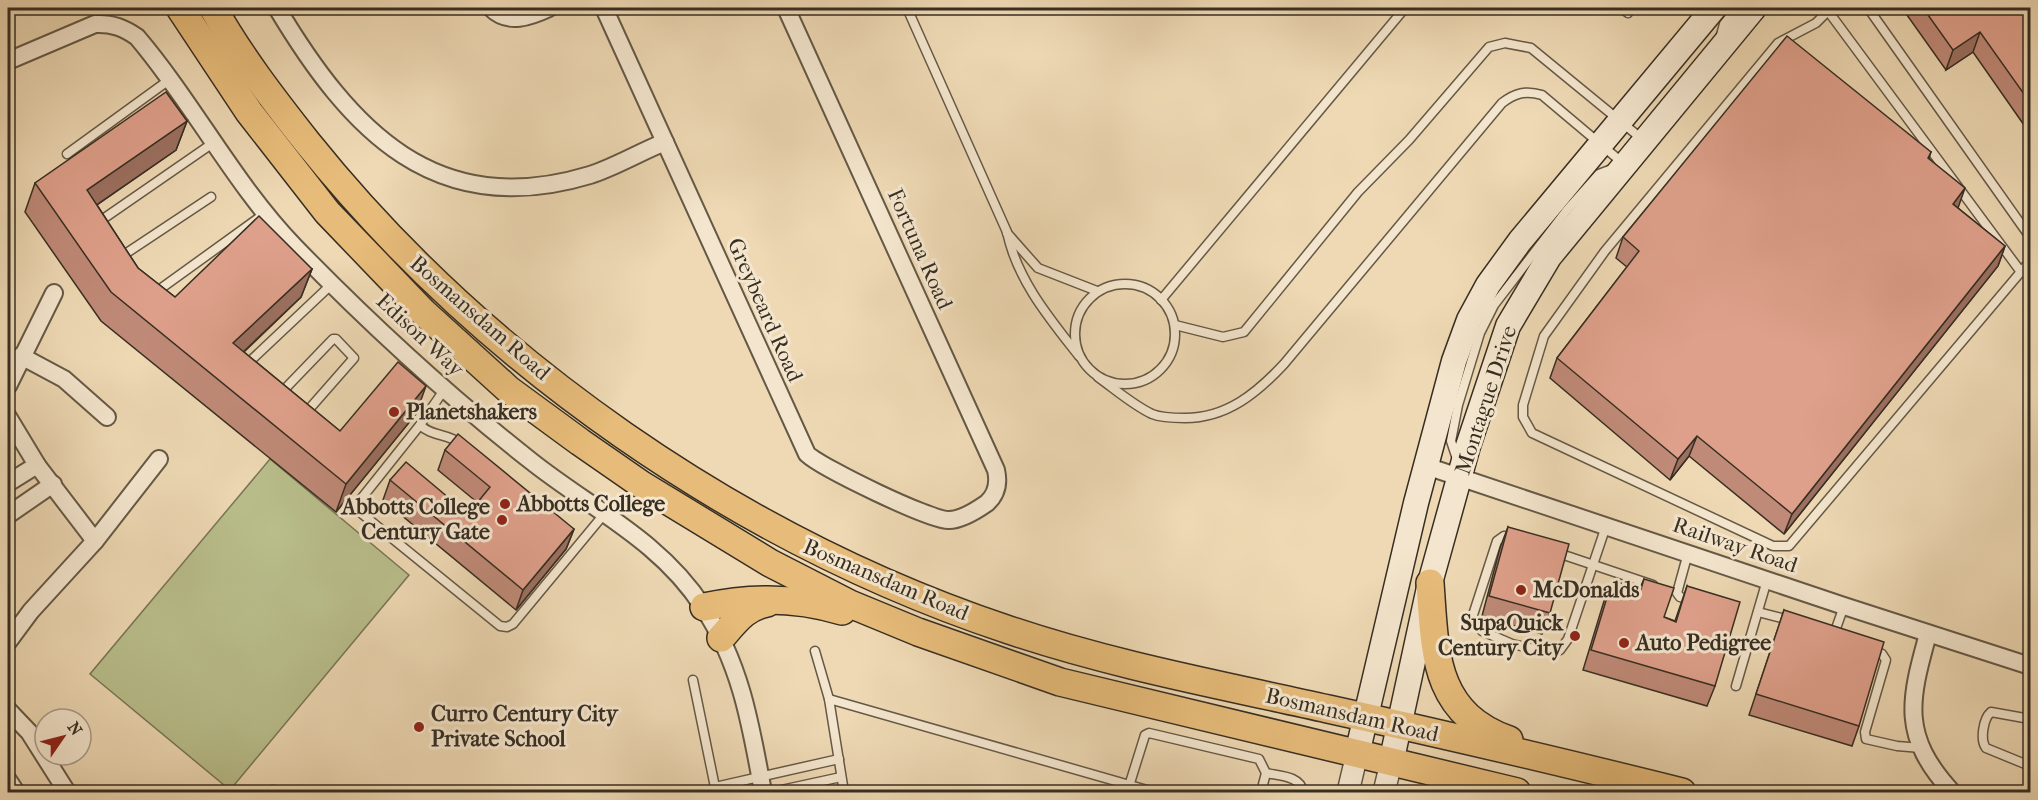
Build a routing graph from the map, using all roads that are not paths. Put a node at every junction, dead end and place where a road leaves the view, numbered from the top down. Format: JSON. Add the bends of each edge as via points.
{"nodes":[{"id":1,"x":180,"y":8,"type":"edge"},
{"id":2,"x":213,"y":8,"type":"edge"},
{"id":3,"x":277,"y":8,"type":"edge"},
{"id":4,"x":491,"y":8,"type":"edge"},
{"id":5,"x":549,"y":8,"type":"edge"},
{"id":6,"x":604,"y":8,"type":"edge"},
{"id":7,"x":786,"y":8,"type":"edge"},
{"id":8,"x":907,"y":8,"type":"edge"},
{"id":9,"x":1405,"y":8,"type":"edge"},
{"id":10,"x":1714,"y":8,"type":"edge"},
{"id":11,"x":1737,"y":8,"type":"edge"},
{"id":12,"x":1754,"y":8,"type":"edge"},
{"id":13,"x":1868,"y":8,"type":"edge"},
{"id":14,"x":1830,"y":9,"type":"edge"},
{"id":15,"x":1722,"y":45,"type":"junction"},
{"id":16,"x":8,"y":61,"type":"edge"},
{"id":17,"x":169,"y":80,"type":"junction"},
{"id":18,"x":1621,"y":121,"type":"junction"},
{"id":19,"x":1644,"y":141,"type":"junction"},
{"id":20,"x":665,"y":142,"type":"junction"},
{"id":21,"x":213,"y":143,"type":"junction"},
{"id":22,"x":1602,"y":144,"type":"junction"},
{"id":23,"x":67,"y":154,"type":"dead end"},
{"id":24,"x":1624,"y":164,"type":"junction"},
{"id":25,"x":211,"y":196,"type":"dead end"},
{"id":26,"x":265,"y":213,"type":"junction"},
{"id":27,"x":1007,"y":232,"type":"junction"},
{"id":28,"x":106,"y":235,"type":"edge"},
{"id":29,"x":2031,"y":237,"type":"edge"},
{"id":30,"x":2031,"y":261,"type":"edge"},
{"id":31,"x":128,"y":265,"type":"edge"},
{"id":32,"x":2021,"y":273,"type":"junction"},
{"id":33,"x":333,"y":283,"type":"junction"},
{"id":34,"x":147,"y":290,"type":"edge"},
{"id":35,"x":1097,"y":291,"type":"junction"},
{"id":36,"x":54,"y":293,"type":"dead end"},
{"id":37,"x":1161,"y":300,"type":"junction"},
{"id":38,"x":1175,"y":325,"type":"junction"},
{"id":39,"x":21,"y":356,"type":"junction"},
{"id":40,"x":1079,"y":356,"type":"junction"},
{"id":41,"x":1098,"y":377,"type":"junction"},
{"id":42,"x":253,"y":378,"type":"edge"},
{"id":43,"x":8,"y":386,"type":"edge"},
{"id":44,"x":444,"y":390,"type":"junction"},
{"id":45,"x":268,"y":391,"type":"edge"},
{"id":46,"x":276,"y":397,"type":"junction"},
{"id":47,"x":284,"y":404,"type":"edge"},
{"id":48,"x":293,"y":411,"type":"edge"},
{"id":49,"x":8,"y":417,"type":"edge"},
{"id":50,"x":107,"y":417,"type":"dead end"},
{"id":51,"x":301,"y":418,"type":"junction"},
{"id":52,"x":420,"y":425,"type":"junction"},
{"id":53,"x":310,"y":426,"type":"edge"},
{"id":54,"x":466,"y":448,"type":"edge"},
{"id":55,"x":159,"y":459,"type":"dead end"},
{"id":56,"x":37,"y":465,"type":"junction"},
{"id":57,"x":1426,"y":466,"type":"junction"},
{"id":58,"x":1461,"y":477,"type":"junction"},
{"id":59,"x":8,"y":483,"type":"edge"},
{"id":60,"x":53,"y":484,"type":"junction"},
{"id":61,"x":981,"y":507,"type":"joint"},
{"id":62,"x":605,"y":513,"type":"junction"},
{"id":63,"x":8,"y":515,"type":"edge"},
{"id":64,"x":1606,"y":525,"type":"junction"},
{"id":65,"x":571,"y":535,"type":"edge"},
{"id":66,"x":1519,"y":539,"type":"edge"},
{"id":67,"x":94,"y":542,"type":"junction"},
{"id":68,"x":580,"y":542,"type":"junction"},
{"id":69,"x":1551,"y":550,"type":"edge"},
{"id":70,"x":1688,"y":552,"type":"junction"},
{"id":71,"x":1594,"y":565,"type":"junction"},
{"id":72,"x":1767,"y":580,"type":"junction"},
{"id":73,"x":1430,"y":583,"type":"junction"},
{"id":74,"x":1656,"y":586,"type":"edge"},
{"id":75,"x":783,"y":601,"type":"junction"},
{"id":76,"x":1701,"y":602,"type":"edge"},
{"id":77,"x":1844,"y":606,"type":"junction"},
{"id":78,"x":704,"y":607,"type":"junction"},
{"id":79,"x":1758,"y":612,"type":"junction"},
{"id":80,"x":1797,"y":622,"type":"edge"},
{"id":81,"x":918,"y":632,"type":"junction"},
{"id":82,"x":1928,"y":634,"type":"junction"},
{"id":83,"x":721,"y":638,"type":"junction"},
{"id":84,"x":1845,"y":640,"type":"edge"},
{"id":85,"x":8,"y":642,"type":"edge"},
{"id":86,"x":1863,"y":647,"type":"edge"},
{"id":87,"x":815,"y":651,"type":"dead end"},
{"id":88,"x":2031,"y":666,"type":"edge"},
{"id":89,"x":693,"y":680,"type":"dead end"},
{"id":90,"x":1736,"y":686,"type":"dead end"},
{"id":91,"x":829,"y":699,"type":"junction"},
{"id":92,"x":8,"y":710,"type":"edge"},
{"id":93,"x":2031,"y":719,"type":"edge"},
{"id":94,"x":1400,"y":726,"type":"junction"},
{"id":95,"x":1361,"y":735,"type":"junction"},
{"id":96,"x":1921,"y":748,"type":"junction"},
{"id":97,"x":839,"y":759,"type":"junction"},
{"id":98,"x":1391,"y":763,"type":"junction"},
{"id":99,"x":2031,"y":766,"type":"edge"},
{"id":100,"x":1266,"y":773,"type":"junction"},
{"id":101,"x":1606,"y":773,"type":"junction"},
{"id":102,"x":760,"y":775,"type":"junction"},
{"id":103,"x":842,"y":777,"type":"junction"},
{"id":104,"x":8,"y":780,"type":"edge"},
{"id":105,"x":743,"y":782,"type":"junction"},
{"id":106,"x":1129,"y":786,"type":"junction"},
{"id":107,"x":715,"y":790,"type":"edge"},
{"id":108,"x":16,"y":792,"type":"edge"},
{"id":109,"x":67,"y":792,"type":"edge"},
{"id":110,"x":268,"y":792,"type":"edge"},
{"id":111,"x":294,"y":792,"type":"edge"},
{"id":112,"x":761,"y":792,"type":"edge"},
{"id":113,"x":772,"y":792,"type":"edge"},
{"id":114,"x":844,"y":792,"type":"edge"},
{"id":115,"x":930,"y":792,"type":"edge"},
{"id":116,"x":947,"y":792,"type":"edge"},
{"id":117,"x":1154,"y":792,"type":"edge"},
{"id":118,"x":1261,"y":792,"type":"edge"},
{"id":119,"x":1303,"y":792,"type":"edge"},
{"id":120,"x":1348,"y":792,"type":"edge"},
{"id":121,"x":1384,"y":792,"type":"edge"},
{"id":122,"x":1517,"y":792,"type":"edge"},
{"id":123,"x":1682,"y":792,"type":"edge"},
{"id":124,"x":1952,"y":792,"type":"edge"}],
"edges":[{"from":1,"to":81,"type":"main road","name":"Bosmansdam Road","via":[[249,112],[327,212],[423,312],[509,390],[642,486],[741,545],[850,604]]},
{"from":2,"to":95,"type":"main road","name":"Bosmansdam Road","via":[[262,85],[342,186],[380,226],[447,293],[532,365],[662,460],[801,543],[861,573],[1008,630]]},
{"from":3,"to":20,"type":"street","via":[[334,93],[374,136],[410,161],[454,179],[491,188],[537,185],[590,175]]},
{"from":4,"to":5,"type":"street","via":[[513,18],[529,17]]},
{"from":6,"to":20,"type":"street","name":"Greybeard Road"},
{"from":7,"to":61,"type":"street","name":"Fortuna Road","via":[[996,470],[993,498]]},
{"from":8,"to":27,"type":"lane"},
{"from":9,"to":37,"type":"lane"},
{"from":10,"to":18,"type":"main road","name":"Montague Drive"},
{"from":11,"to":15,"type":"lane","via":[[1724,24]]},
{"from":12,"to":15,"type":"main road","name":"Montague Drive"},
{"from":13,"to":29,"type":"lane"},
{"from":14,"to":32,"type":"lane"},
{"from":14,"to":32,"type":"lane","via":[[1802,32],[1778,43],[1605,251],[1544,336],[1523,405],[1526,425],[1532,433],[1773,546],[1789,546]]},
{"from":15,"to":19,"type":"main road","name":"Montague Drive"},
{"from":16,"to":17,"type":"street","name":"Edison Way","via":[[80,28],[108,23],[137,37]]},
{"from":17,"to":21,"type":"street","name":"Edison Way"},
{"from":17,"to":23,"type":"lane"},
{"from":18,"to":19,"type":"lane"},
{"from":18,"to":22,"type":"main road","name":"Montague Drive"},
{"from":18,"to":38,"type":"lane","via":[[1531,48],[1505,43],[1489,47],[1358,192],[1244,332],[1222,337]]},
{"from":19,"to":24,"type":"main road","name":"Montague Drive"},
{"from":20,"to":61,"type":"street","name":"Greybeard Road","via":[[807,454],[823,467],[942,520]]},
{"from":21,"to":26,"type":"street","name":"Edison Way"},
{"from":21,"to":28,"type":"lane","via":[[103,219],[100,224]]},
{"from":22,"to":24,"type":"lane"},
{"from":22,"to":41,"type":"lane","via":[[1542,95],[1528,91],[1502,103],[1284,364],[1251,396],[1231,408],[1193,418],[1155,415]]},
{"from":22,"to":57,"type":"main road","name":"Montague Drive","via":[[1502,264],[1468,320]]},
{"from":24,"to":58,"type":"main road","name":"Montague Drive","via":[[1549,257],[1508,326]]},
{"from":25,"to":31,"type":"lane","via":[[120,253]]},
{"from":26,"to":33,"type":"street","name":"Edison Way"},
{"from":26,"to":34,"type":"lane","via":[[156,292]]},
{"from":27,"to":35,"type":"lane","via":[[1038,268]]},
{"from":27,"to":40,"type":"lane","via":[[1024,279]]},
{"from":30,"to":32,"type":"lane"},
{"from":33,"to":42,"type":"lane","via":[[246,364],[244,370]]},
{"from":33,"to":44,"type":"street","name":"Edison Way","via":[[405,362]]},
{"from":35,"to":37,"type":"lane","via":[[1126,283],[1140,285]]},
{"from":35,"to":40,"type":"lane","via":[[1086,301],[1076,321]]},
{"from":36,"to":39,"type":"street"},
{"from":37,"to":38,"type":"lane"},
{"from":38,"to":41,"type":"lane","via":[[1170,357],[1146,380],[1122,384]]},
{"from":39,"to":43,"type":"street"},
{"from":39,"to":50,"type":"street","via":[[64,379]]},
{"from":40,"to":41,"type":"lane"},
{"from":44,"to":52,"type":"lane"},
{"from":44,"to":62,"type":"street","name":"Edison Way","via":[[533,463]]},
{"from":45,"to":46,"type":"lane"},
{"from":46,"to":47,"type":"lane"},
{"from":46,"to":51,"type":"lane","via":[[336,339],[354,358]]},
{"from":48,"to":51,"type":"lane"},
{"from":49,"to":56,"type":"street"},
{"from":51,"to":53,"type":"lane"},
{"from":52,"to":54,"type":"lane","via":[[431,434],[450,436]]},
{"from":52,"to":68,"type":"lane","via":[[356,509],[500,626],[513,624]]},
{"from":55,"to":67,"type":"street"},
{"from":56,"to":59,"type":"street"},
{"from":56,"to":60,"type":"street"},
{"from":57,"to":58,"type":"street","name":"Railway Road"},
{"from":57,"to":95,"type":"main road","name":"Montague Drive"},
{"from":58,"to":64,"type":"street","name":"Railway Road"},
{"from":58,"to":73,"type":"main road","name":"Montague Drive"},
{"from":60,"to":63,"type":"street"},
{"from":60,"to":67,"type":"street"},
{"from":62,"to":68,"type":"lane"},
{"from":62,"to":78,"type":"street","name":"Edison Way","via":[[669,564]]},
{"from":64,"to":70,"type":"street","name":"Railway Road"},
{"from":64,"to":71,"type":"lane"},
{"from":65,"to":68,"type":"lane"},
{"from":66,"to":71,"type":"lane","via":[[1504,536],[1497,541],[1472,618],[1482,631],[1512,644],[1554,653],[1560,650],[1568,639]]},
{"from":67,"to":85,"type":"street","via":[[31,610]]},
{"from":69,"to":71,"type":"lane"},
{"from":70,"to":72,"type":"street","name":"Railway Road"},
{"from":70,"to":76,"type":"lane","via":[[1677,593]]},
{"from":71,"to":74,"type":"lane"},
{"from":72,"to":77,"type":"street","name":"Railway Road"},
{"from":72,"to":79,"type":"lane"},
{"from":73,"to":94,"type":"main road","name":"Montague Drive"},
{"from":73,"to":101,"type":"main road","via":[[1438,666],[1463,713],[1502,737]]},
{"from":75,"to":78,"type":"main road","via":[[749,599]]},
{"from":75,"to":81,"type":"main road","via":[[834,608]]},
{"from":75,"to":83,"type":"main road","via":[[747,610]]},
{"from":77,"to":82,"type":"street","name":"Railway Road"},
{"from":77,"to":84,"type":"lane","via":[[1834,634]]},
{"from":78,"to":83,"type":"street","name":"Edison Way"},
{"from":79,"to":80,"type":"lane"},
{"from":79,"to":90,"type":"lane"},
{"from":81,"to":95,"type":"main road","name":"Bosmansdam Road","via":[[1060,682]]},
{"from":82,"to":88,"type":"street","name":"Railway Road"},
{"from":82,"to":96,"type":"street","via":[[1912,699]]},
{"from":83,"to":102,"type":"street","name":"Edison Way","via":[[731,656],[748,710]]},
{"from":86,"to":96,"type":"lane","via":[[1882,654],[1886,660],[1866,739]]},
{"from":87,"to":91,"type":"lane"},
{"from":89,"to":107,"type":"lane"},
{"from":91,"to":97,"type":"lane"},
{"from":91,"to":106,"type":"lane"},
{"from":92,"to":109,"type":"street","via":[[29,732]]},
{"from":93,"to":99,"type":"lane","via":[[1994,710],[1986,716],[1983,741],[1986,748]]},
{"from":94,"to":95,"type":"main road","name":"Bosmansdam Road"},
{"from":94,"to":98,"type":"main road","name":"Montague Drive"},
{"from":94,"to":101,"type":"main road","name":"Bosmansdam Road"},
{"from":95,"to":98,"type":"main road","via":[[1383,743]]},
{"from":95,"to":120,"type":"street"},
{"from":96,"to":124,"type":"street"},
{"from":97,"to":102,"type":"lane"},
{"from":97,"to":103,"type":"lane"},
{"from":98,"to":121,"type":"street"},
{"from":98,"to":122,"type":"main road","name":"Bosmansdam Road"},
{"from":100,"to":106,"type":"lane","via":[[1259,759],[1148,733]]},
{"from":100,"to":118,"type":"lane"},
{"from":100,"to":119,"type":"lane","via":[[1295,779]]},
{"from":101,"to":123,"type":"main road","name":"Bosmansdam Road"},
{"from":102,"to":105,"type":"lane"},
{"from":102,"to":112,"type":"street","name":"Edison Way"},
{"from":103,"to":113,"type":"lane"},
{"from":103,"to":114,"type":"lane"},
{"from":104,"to":108,"type":"street"},
{"from":105,"to":107,"type":"lane"},
{"from":105,"to":112,"type":"lane"},
{"from":106,"to":117,"type":"lane"},
{"from":110,"to":111,"type":"lane"},
{"from":115,"to":116,"type":"lane"}]}
